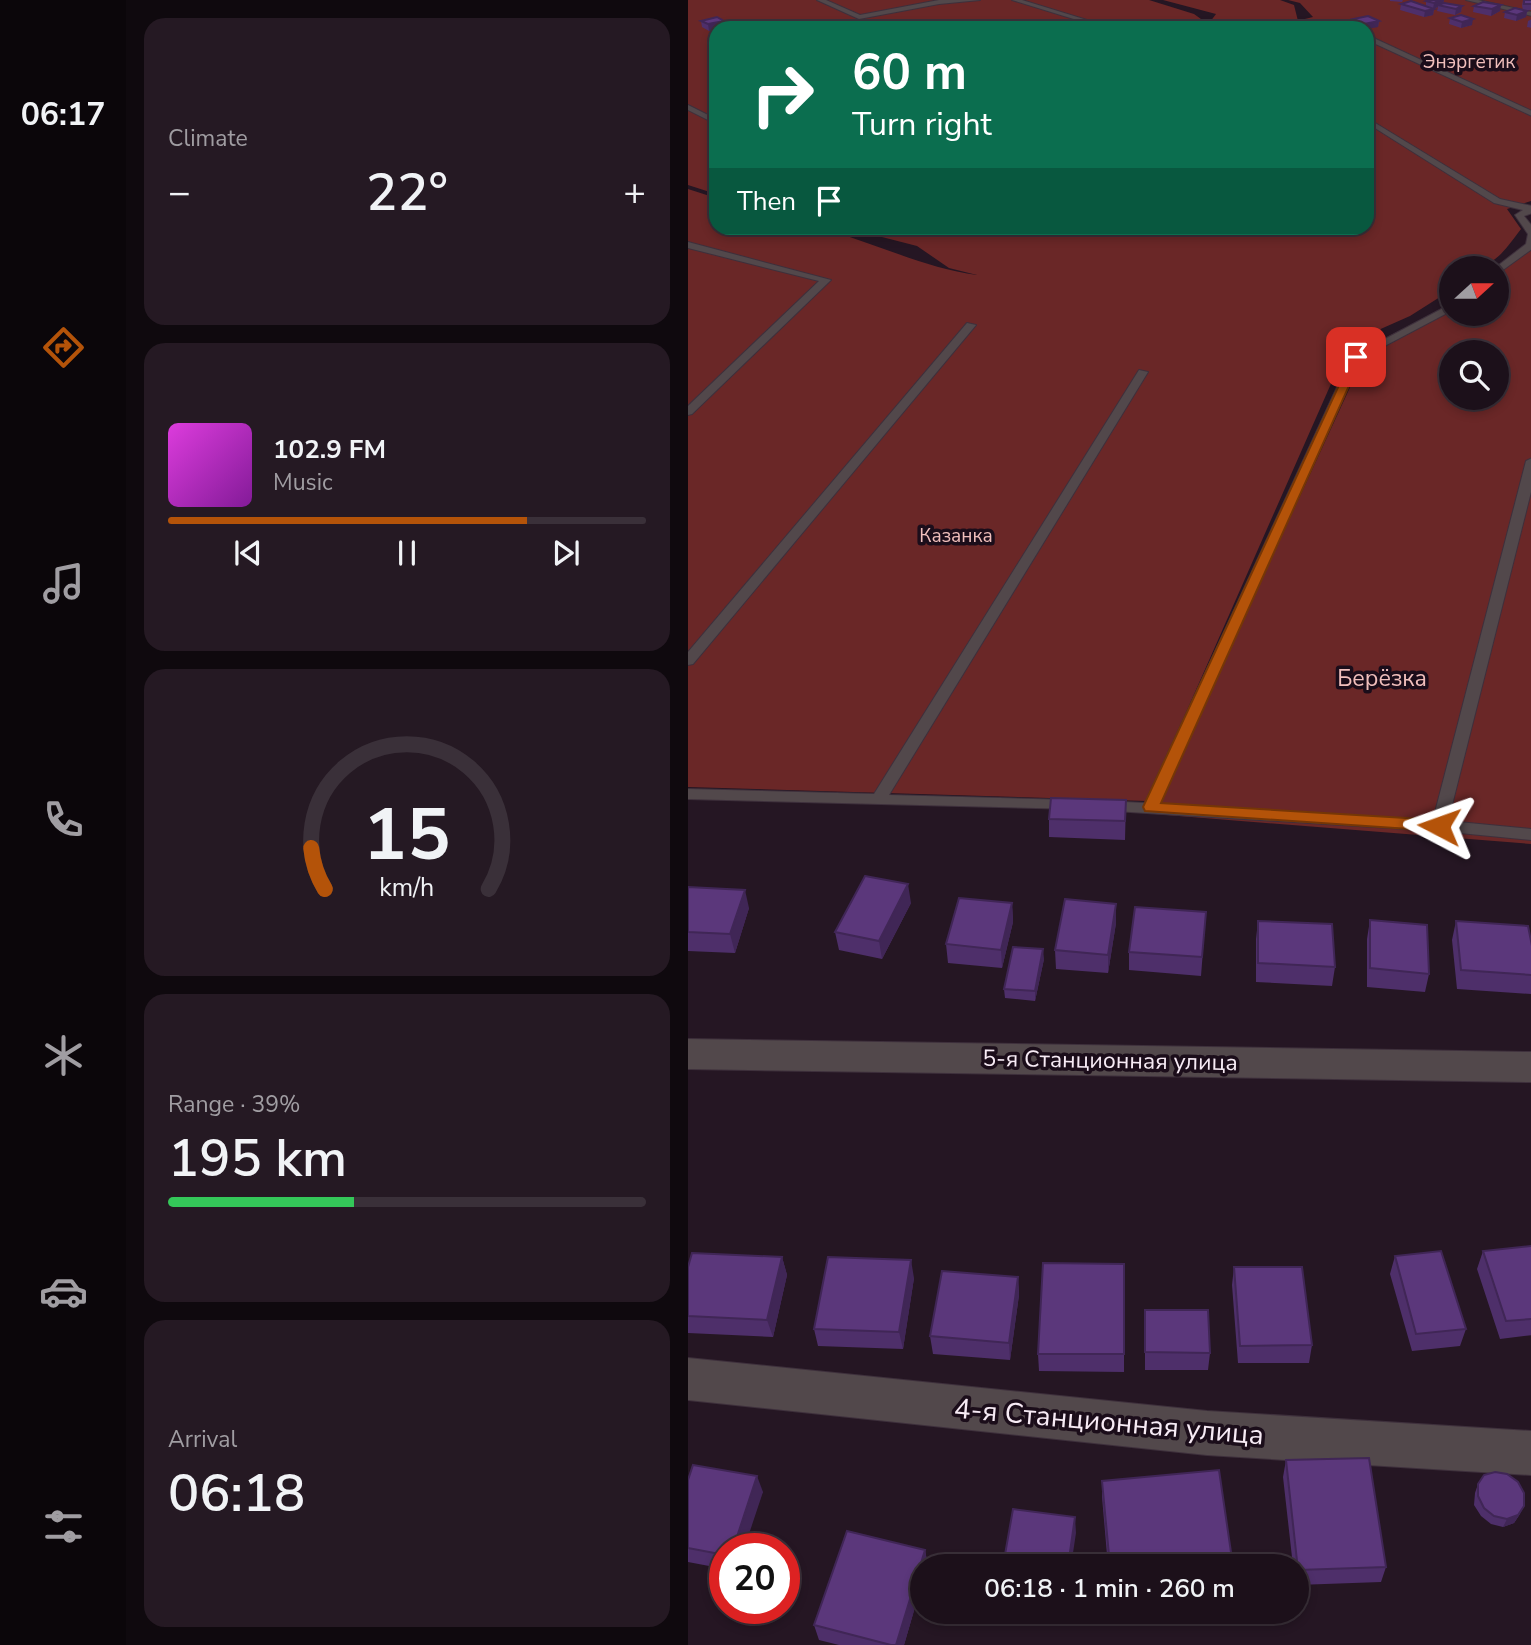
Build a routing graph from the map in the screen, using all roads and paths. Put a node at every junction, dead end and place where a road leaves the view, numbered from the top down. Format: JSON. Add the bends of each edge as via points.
{"nodes":[{"id":1,"x":820,"y":0,"type":"edge"},
{"id":2,"x":977,"y":0,"type":"edge"},
{"id":3,"x":1015,"y":0,"type":"edge"},
{"id":4,"x":1469,"y":0,"type":"edge"},
{"id":5,"x":1531,"y":14,"type":"edge"},
{"id":6,"x":1086,"y":21,"type":"edge"},
{"id":7,"x":1374,"y":40,"type":"edge"},
{"id":8,"x":688,"y":107,"type":"edge"},
{"id":9,"x":1531,"y":114,"type":"edge"},
{"id":10,"x":709,"y":118,"type":"edge"},
{"id":11,"x":1374,"y":124,"type":"edge"},
{"id":12,"x":1382,"y":129,"type":"junction"},
{"id":13,"x":1374,"y":130,"type":"edge"},
{"id":14,"x":1531,"y":209,"type":"edge"},
{"id":15,"x":1531,"y":234,"type":"edge"},
{"id":16,"x":688,"y":245,"type":"edge"},
{"id":17,"x":1509,"y":262,"type":"edge"},
{"id":18,"x":1439,"y":313,"type":"edge"},
{"id":19,"x":971,"y":325,"type":"dead end"},
{"id":20,"x":1143,"y":372,"type":"dead end"},
{"id":21,"x":688,"y":412,"type":"edge"},
{"id":22,"x":1531,"y":461,"type":"edge"},
{"id":23,"x":688,"y":661,"type":"edge"},
{"id":24,"x":688,"y":794,"type":"edge"},
{"id":25,"x":878,"y":800,"type":"junction"},
{"id":26,"x":1151,"y":807,"type":"junction"},
{"id":27,"x":1439,"y":826,"type":"junction"},
{"id":28,"x":1531,"y":835,"type":"edge"},
{"id":29,"x":688,"y":1054,"type":"edge"},
{"id":30,"x":1531,"y":1068,"type":"edge"},
{"id":31,"x":688,"y":1379,"type":"edge"},
{"id":32,"x":1531,"y":1453,"type":"edge"}],
"edges":[{"from":1,"to":2,"type":"lane","via":[[859,17]]},
{"from":3,"to":6,"type":"lane"},
{"from":4,"to":5,"type":"lane"},
{"from":7,"to":9,"type":"lane"},
{"from":8,"to":10,"type":"lane"},
{"from":11,"to":12,"type":"lane"},
{"from":12,"to":13,"type":"lane"},
{"from":12,"to":14,"type":"lane","via":[[1497,201]]},
{"from":14,"to":15,"type":"lane","via":[[1519,215]]},
{"from":15,"to":17,"type":"lane","via":[[1530,245]]},
{"from":16,"to":21,"type":"lane","via":[[826,280]]},
{"from":18,"to":26,"type":"lane","via":[[1356,357]]},
{"from":19,"to":23,"type":"lane"},
{"from":20,"to":25,"type":"lane"},
{"from":22,"to":27,"type":"lane"},
{"from":24,"to":25,"type":"lane"},
{"from":25,"to":26,"type":"lane"},
{"from":26,"to":27,"type":"lane"},
{"from":27,"to":28,"type":"lane"},
{"from":29,"to":30,"type":"street","name":"5-я Станционная улица"},
{"from":31,"to":32,"type":"street","name":"4-я Станционная улица","via":[[1207,1433]]}]}
